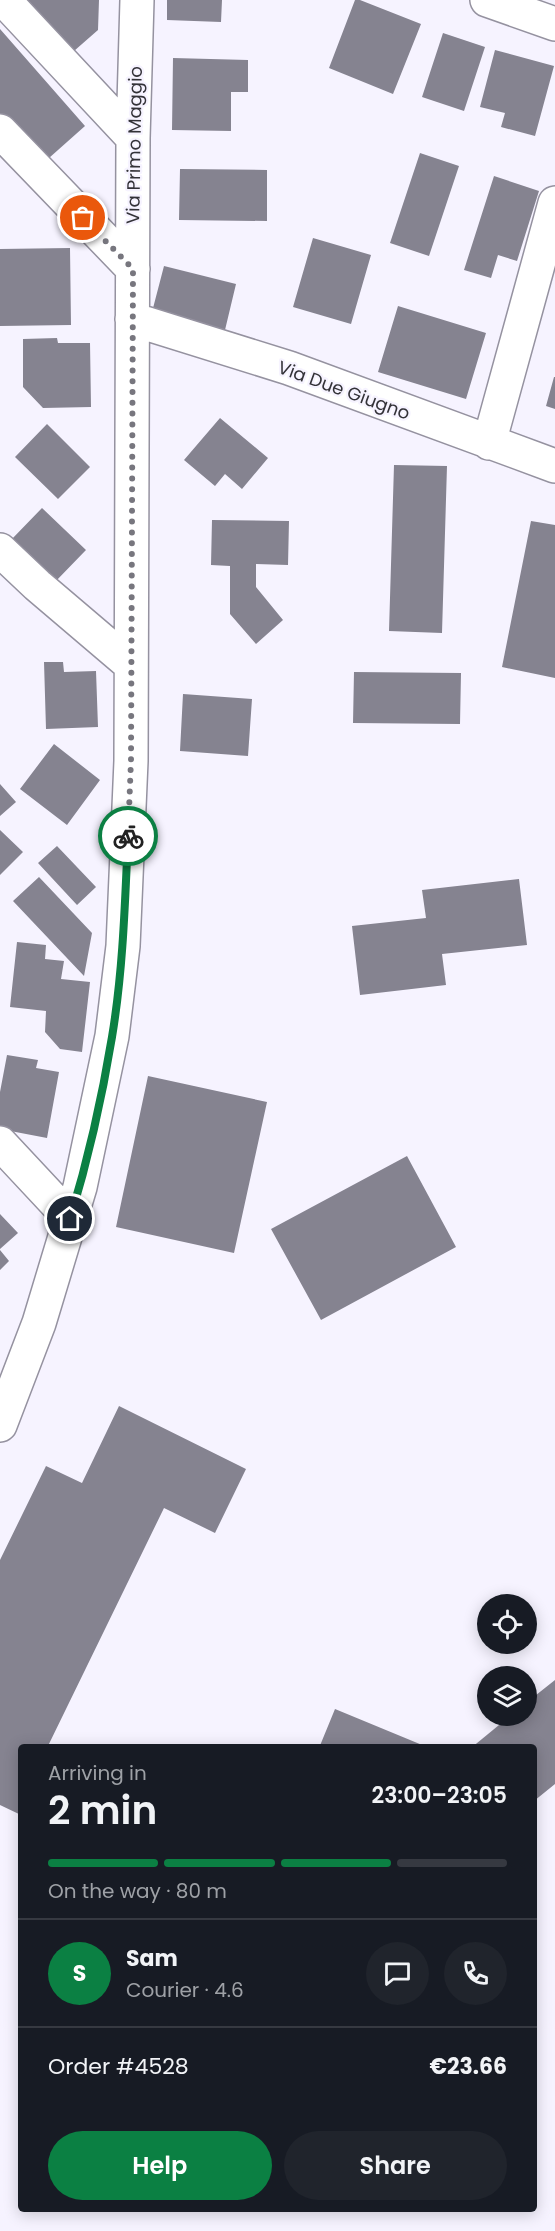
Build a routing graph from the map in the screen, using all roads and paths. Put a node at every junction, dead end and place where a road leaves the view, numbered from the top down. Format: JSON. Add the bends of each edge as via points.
{"nodes":[{"id":1,"x":4,"y":0,"type":"edge"},
{"id":2,"x":137,"y":0,"type":"edge"},
{"id":3,"x":487,"y":0,"type":"edge"},
{"id":4,"x":555,"y":24,"type":"edge"},
{"id":5,"x":0,"y":131,"type":"edge"},
{"id":6,"x":133,"y":138,"type":"junction"},
{"id":7,"x":555,"y":203,"type":"edge"},
{"id":8,"x":133,"y":269,"type":"junction"},
{"id":9,"x":132,"y":319,"type":"junction"},
{"id":10,"x":489,"y":443,"type":"junction"},
{"id":11,"x":555,"y":466,"type":"edge"},
{"id":12,"x":0,"y":550,"type":"edge"},
{"id":13,"x":131,"y":665,"type":"junction"},
{"id":14,"x":0,"y":1143,"type":"edge"},
{"id":15,"x":70,"y":1219,"type":"junction"},
{"id":16,"x":1,"y":1422,"type":"edge"}],
"edges":[{"from":1,"to":6,"type":"street"},
{"from":2,"to":6,"type":"street","name":"Via Primo Maggio"},
{"from":3,"to":4,"type":"street"},
{"from":5,"to":8,"type":"street"},
{"from":6,"to":8,"type":"street","name":"Via Primo Maggio"},
{"from":7,"to":10,"type":"street"},
{"from":8,"to":9,"type":"street","name":"Via Primo Maggio"},
{"from":9,"to":10,"type":"street","name":"Via Due Giugno","via":[[289,368]]},
{"from":9,"to":13,"type":"street","name":"Via Primo Maggio"},
{"from":10,"to":11,"type":"street","name":"Via Due Giugno"},
{"from":12,"to":13,"type":"street"},
{"from":13,"to":15,"type":"street","name":"Via Primo Maggio","via":[[131,760],[120,976],[103,1088]]},
{"from":14,"to":15,"type":"street"},
{"from":15,"to":16,"type":"street","name":"Via Primo Maggio","via":[[39,1323]]}]}
